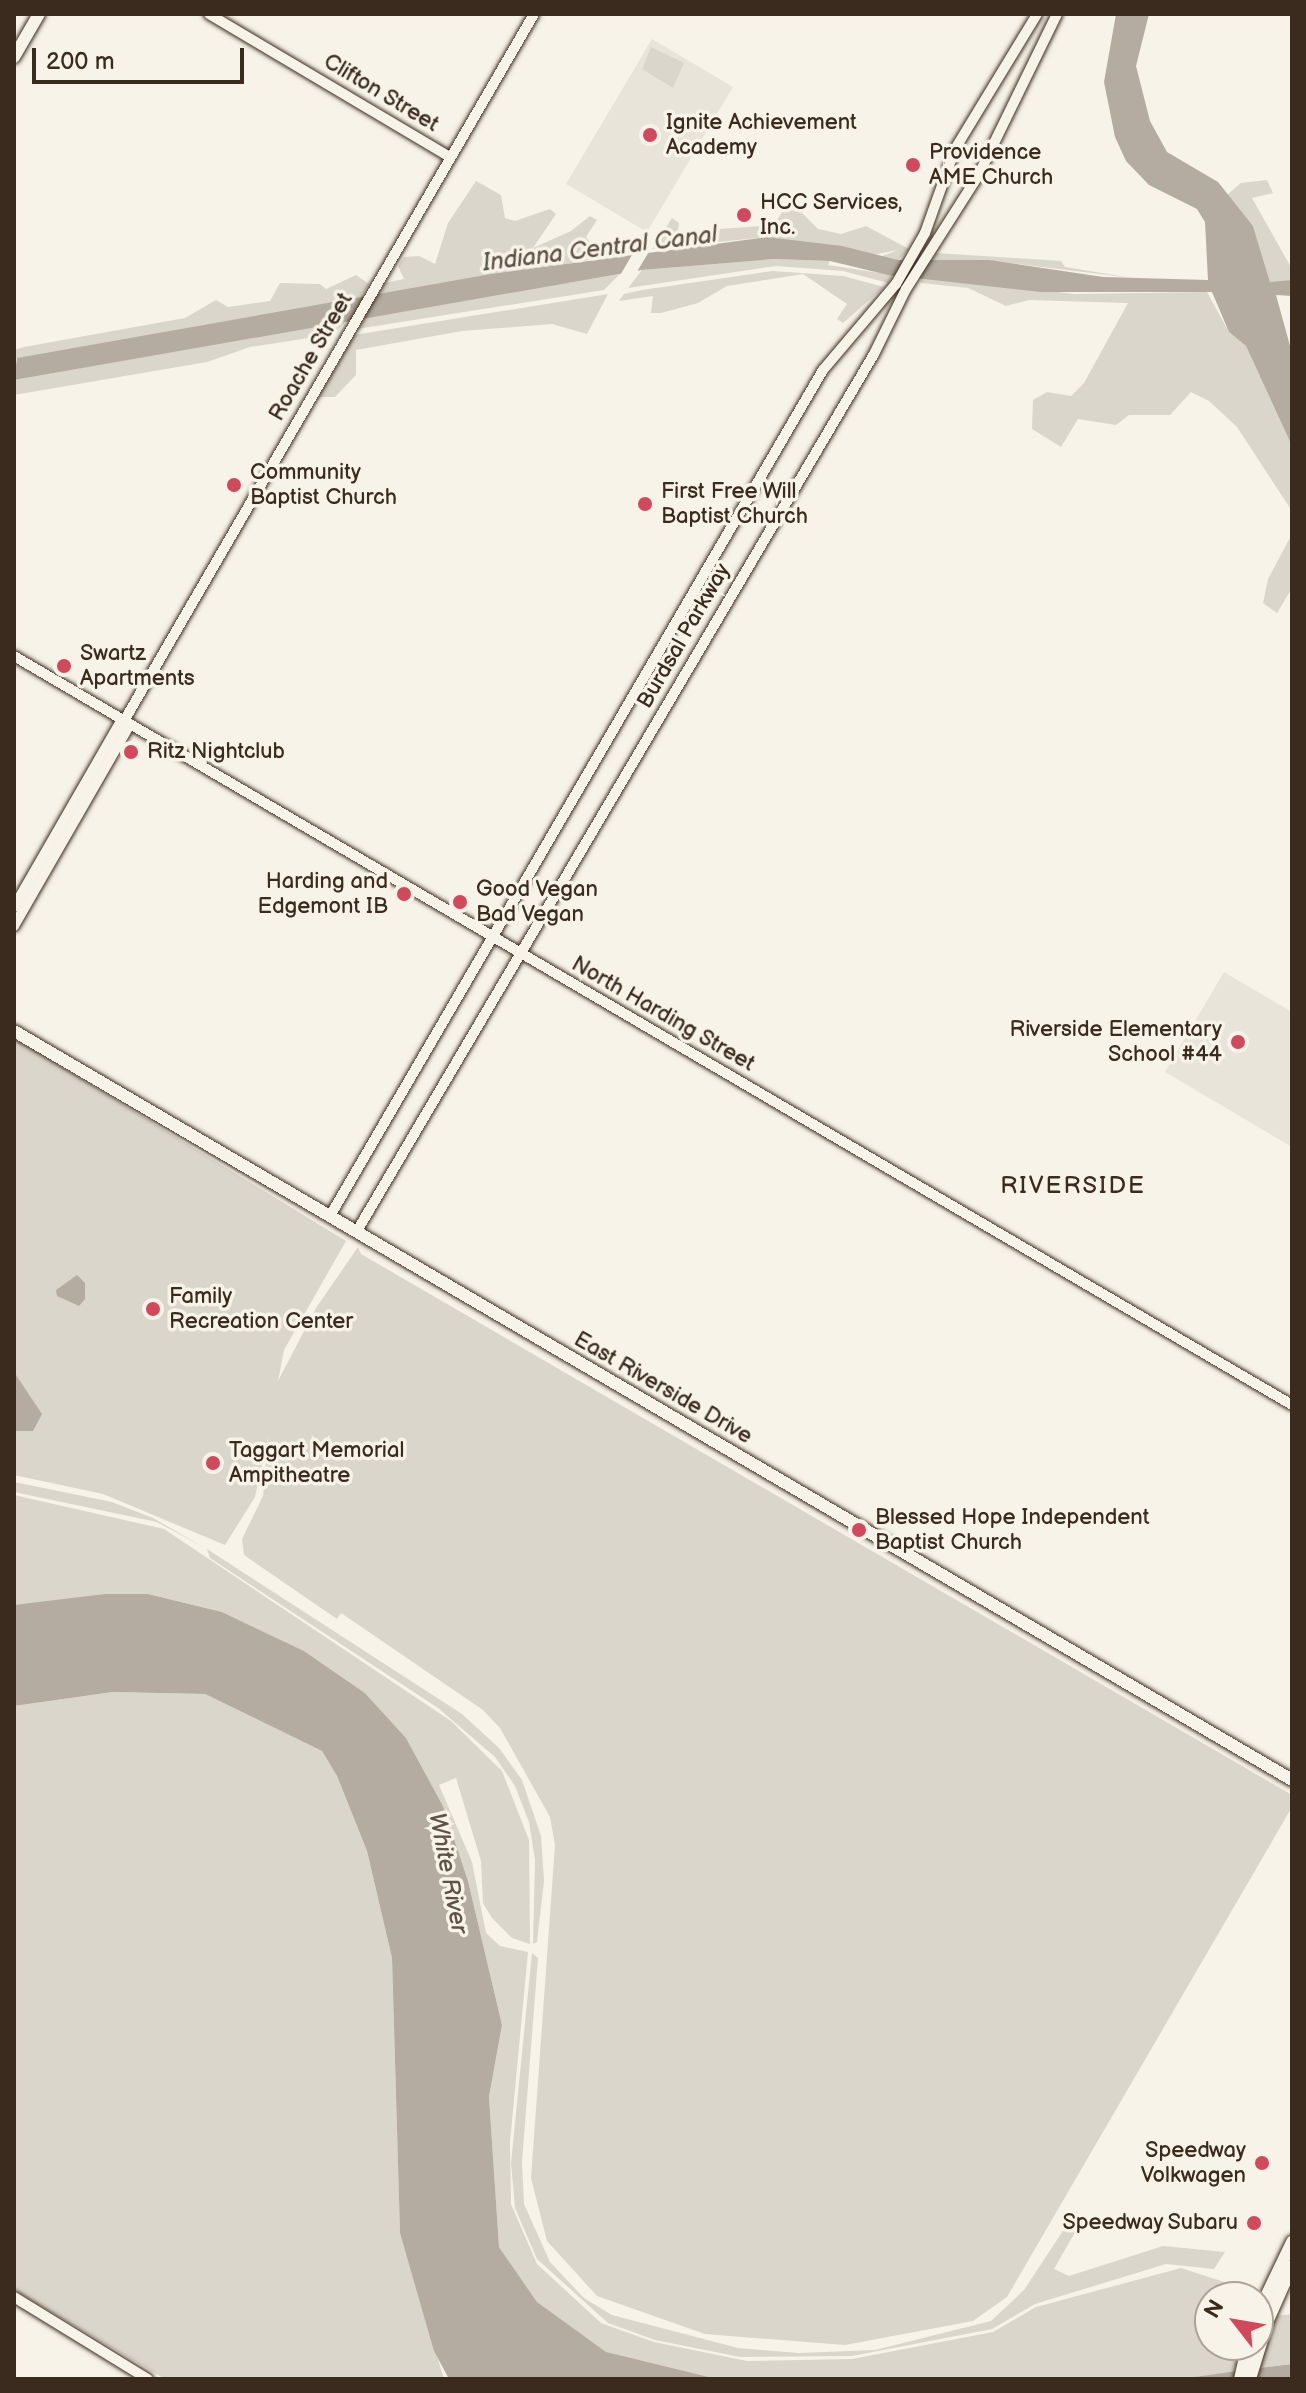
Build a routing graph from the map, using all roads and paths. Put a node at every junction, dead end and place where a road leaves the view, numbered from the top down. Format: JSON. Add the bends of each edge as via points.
{"nodes":[{"id":1,"x":39,"y":14,"type":"edge"},
{"id":2,"x":209,"y":14,"type":"edge"},
{"id":3,"x":534,"y":14,"type":"edge"},
{"id":4,"x":1037,"y":14,"type":"edge"},
{"id":5,"x":1057,"y":14,"type":"edge"},
{"id":6,"x":14,"y":57,"type":"edge"},
{"id":7,"x":450,"y":157,"type":"junction"},
{"id":8,"x":14,"y":656,"type":"edge"},
{"id":9,"x":125,"y":721,"type":"junction"},
{"id":10,"x":14,"y":907,"type":"edge"},
{"id":11,"x":14,"y":926,"type":"edge"},
{"id":12,"x":493,"y":938,"type":"junction"},
{"id":13,"x":520,"y":954,"type":"junction"},
{"id":14,"x":14,"y":1031,"type":"edge"},
{"id":15,"x":330,"y":1216,"type":"junction"},
{"id":16,"x":357,"y":1231,"type":"junction"},
{"id":17,"x":1292,"y":1405,"type":"edge"},
{"id":18,"x":1292,"y":1780,"type":"edge"},
{"id":19,"x":1292,"y":2242,"type":"edge"},
{"id":20,"x":1292,"y":2266,"type":"edge"},
{"id":21,"x":1273,"y":2281,"type":"edge"},
{"id":22,"x":14,"y":2297,"type":"edge"},
{"id":23,"x":1274,"y":2302,"type":"edge"},
{"id":24,"x":148,"y":2379,"type":"edge"}],
"edges":[{"from":1,"to":6,"type":"main road"},
{"from":2,"to":7,"type":"street","name":"Clifton Street"},
{"from":3,"to":7,"type":"street","name":"Roache Street"},
{"from":4,"to":12,"type":"street","name":"Burdsal Parkway","via":[[951,156],[916,249],[896,284],[823,370]]},
{"from":5,"to":13,"type":"street","name":"Burdsal Parkway","via":[[978,176],[912,279],[874,354]]},
{"from":7,"to":9,"type":"street","name":"Roache Street"},
{"from":8,"to":9,"type":"street","name":"North Harding Street"},
{"from":9,"to":10,"type":"street","name":"Roache Street"},
{"from":9,"to":11,"type":"street","name":"Roache Street"},
{"from":9,"to":12,"type":"street","name":"North Harding Street"},
{"from":12,"to":13,"type":"street","name":"North Harding Street"},
{"from":12,"to":15,"type":"street","name":"Burdsal Parkway"},
{"from":13,"to":16,"type":"street","name":"Burdsal Parkway"},
{"from":13,"to":17,"type":"street","name":"North Harding Street"},
{"from":14,"to":15,"type":"main road","name":"East Riverside Drive"},
{"from":15,"to":16,"type":"main road","name":"East Riverside Drive"},
{"from":16,"to":18,"type":"main road","name":"East Riverside Drive"},
{"from":19,"to":21,"type":"main road"},
{"from":20,"to":23,"type":"main road"},
{"from":22,"to":24,"type":"street"}]}
